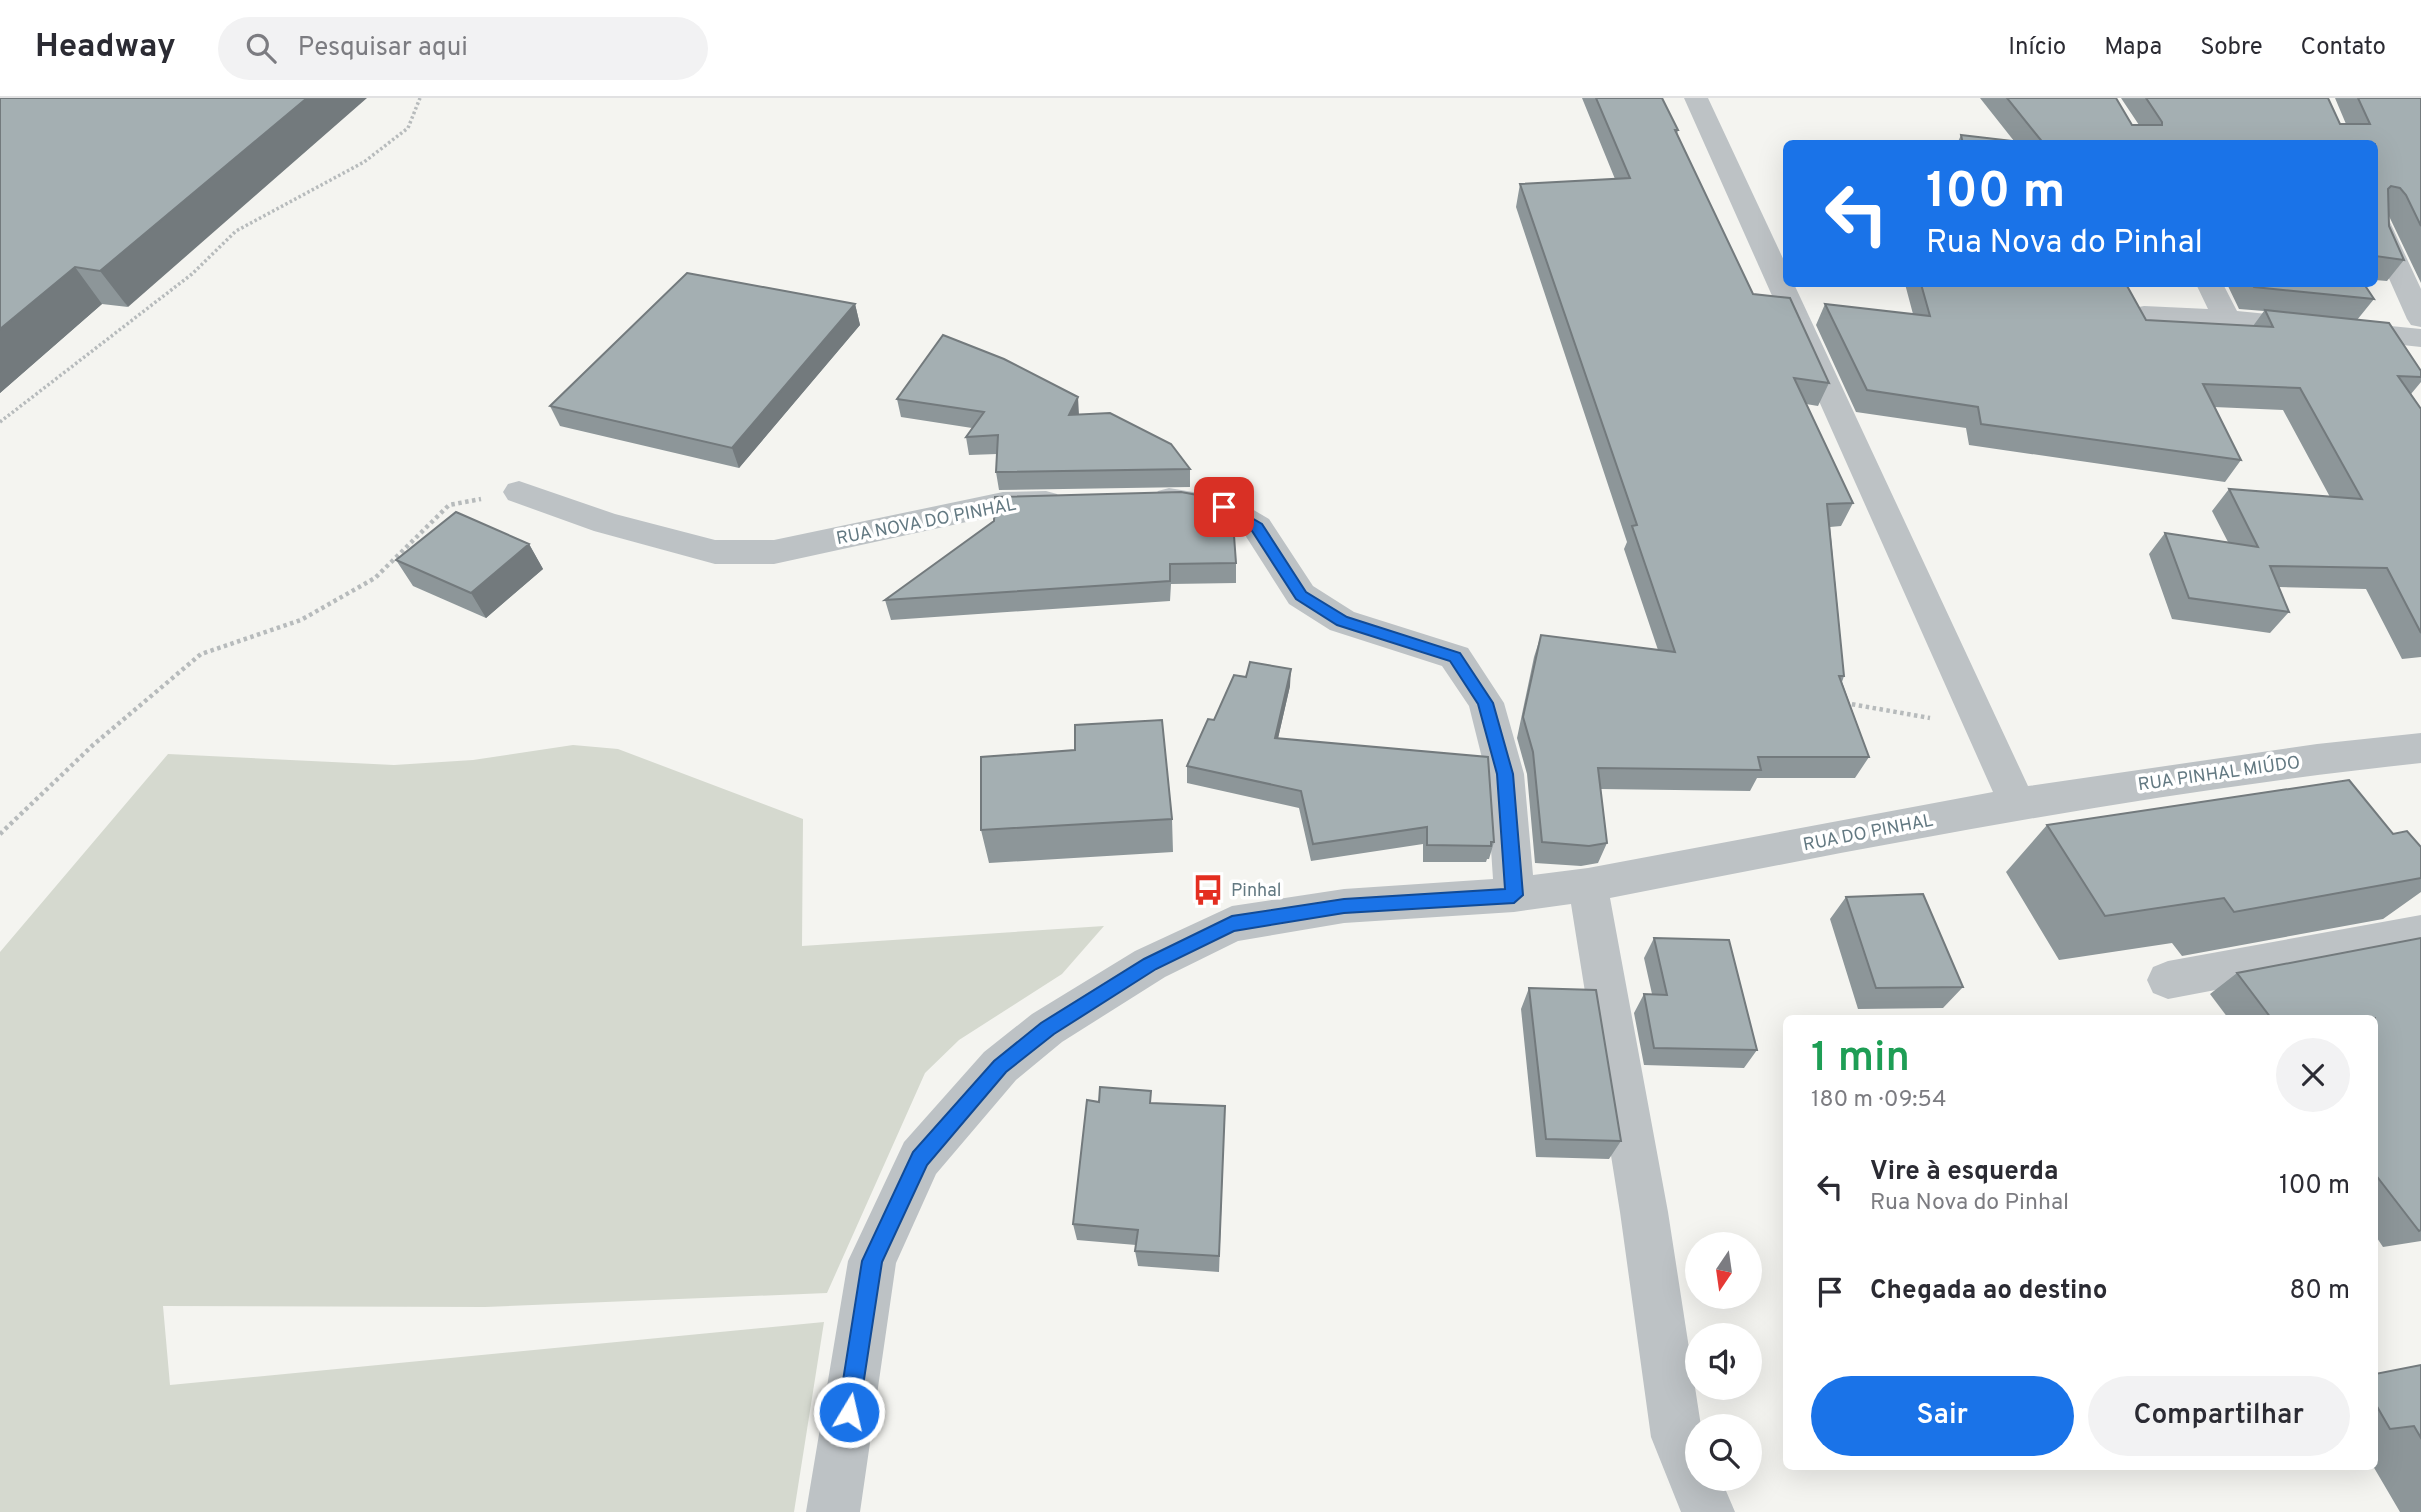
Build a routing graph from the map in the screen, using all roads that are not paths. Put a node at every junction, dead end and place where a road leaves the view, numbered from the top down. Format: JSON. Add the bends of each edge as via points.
{"nodes":[{"id":1,"x":1696,"y":98,"type":"edge"},
{"id":2,"x":2378,"y":225,"type":"edge"},
{"id":3,"x":2211,"y":287,"type":"edge"},
{"id":4,"x":2144,"y":314,"type":"edge"},
{"id":5,"x":2227,"y":319,"type":"junction"},
{"id":6,"x":2421,"y":319,"type":"edge"},
{"id":7,"x":2421,"y":338,"type":"edge"},
{"id":8,"x":519,"y":492,"type":"road end"},
{"id":9,"x":1140,"y":500,"type":"edge"},
{"id":10,"x":1072,"y":502,"type":"edge"},
{"id":11,"x":2421,"y":747,"type":"edge"},
{"id":12,"x":2317,"y":759,"type":"junction"},
{"id":13,"x":2343,"y":791,"type":"edge"},
{"id":14,"x":2017,"y":803,"type":"junction"},
{"id":15,"x":1588,"y":885,"type":"junction"},
{"id":16,"x":1514,"y":895,"type":"junction"},
{"id":17,"x":2421,"y":933,"type":"edge"},
{"id":18,"x":2168,"y":980,"type":"dead end"},
{"id":19,"x":833,"y":1512,"type":"edge"},
{"id":20,"x":1708,"y":1512,"type":"edge"}],
"edges":[{"from":1,"to":14,"type":"street"},
{"from":2,"to":6,"type":"street"},
{"from":3,"to":5,"type":"street"},
{"from":4,"to":5,"type":"street"},
{"from":5,"to":7,"type":"street"},
{"from":8,"to":10,"type":"street","name":"RUA NOVA DO PINHAL","via":[[606,523],[715,552],[774,552],[1003,503]]},
{"from":9,"to":16,"type":"street","via":[[1182,499],[1224,507],[1257,527],[1301,595],[1342,621],[1455,657],[1486,703],[1505,774]]},
{"from":11,"to":12,"type":"street","name":"RUA PINHAL MIÚDO"},
{"from":12,"to":13,"type":"street"},
{"from":12,"to":14,"type":"street","name":"RUA PINHAL MIÚDO"},
{"from":14,"to":15,"type":"street","name":"RUA DO PINHAL"},
{"from":15,"to":16,"type":"street","name":"RUA DO PINHAL"},
{"from":15,"to":20,"type":"street","via":[[1677,1437]]},
{"from":16,"to":19,"type":"street","name":"RUA DO PINHAL","via":[[1344,906],[1232,924],[1150,964],[1047,1028],[1000,1066],[920,1158],[872,1261]]},
{"from":17,"to":18,"type":"street"}]}
